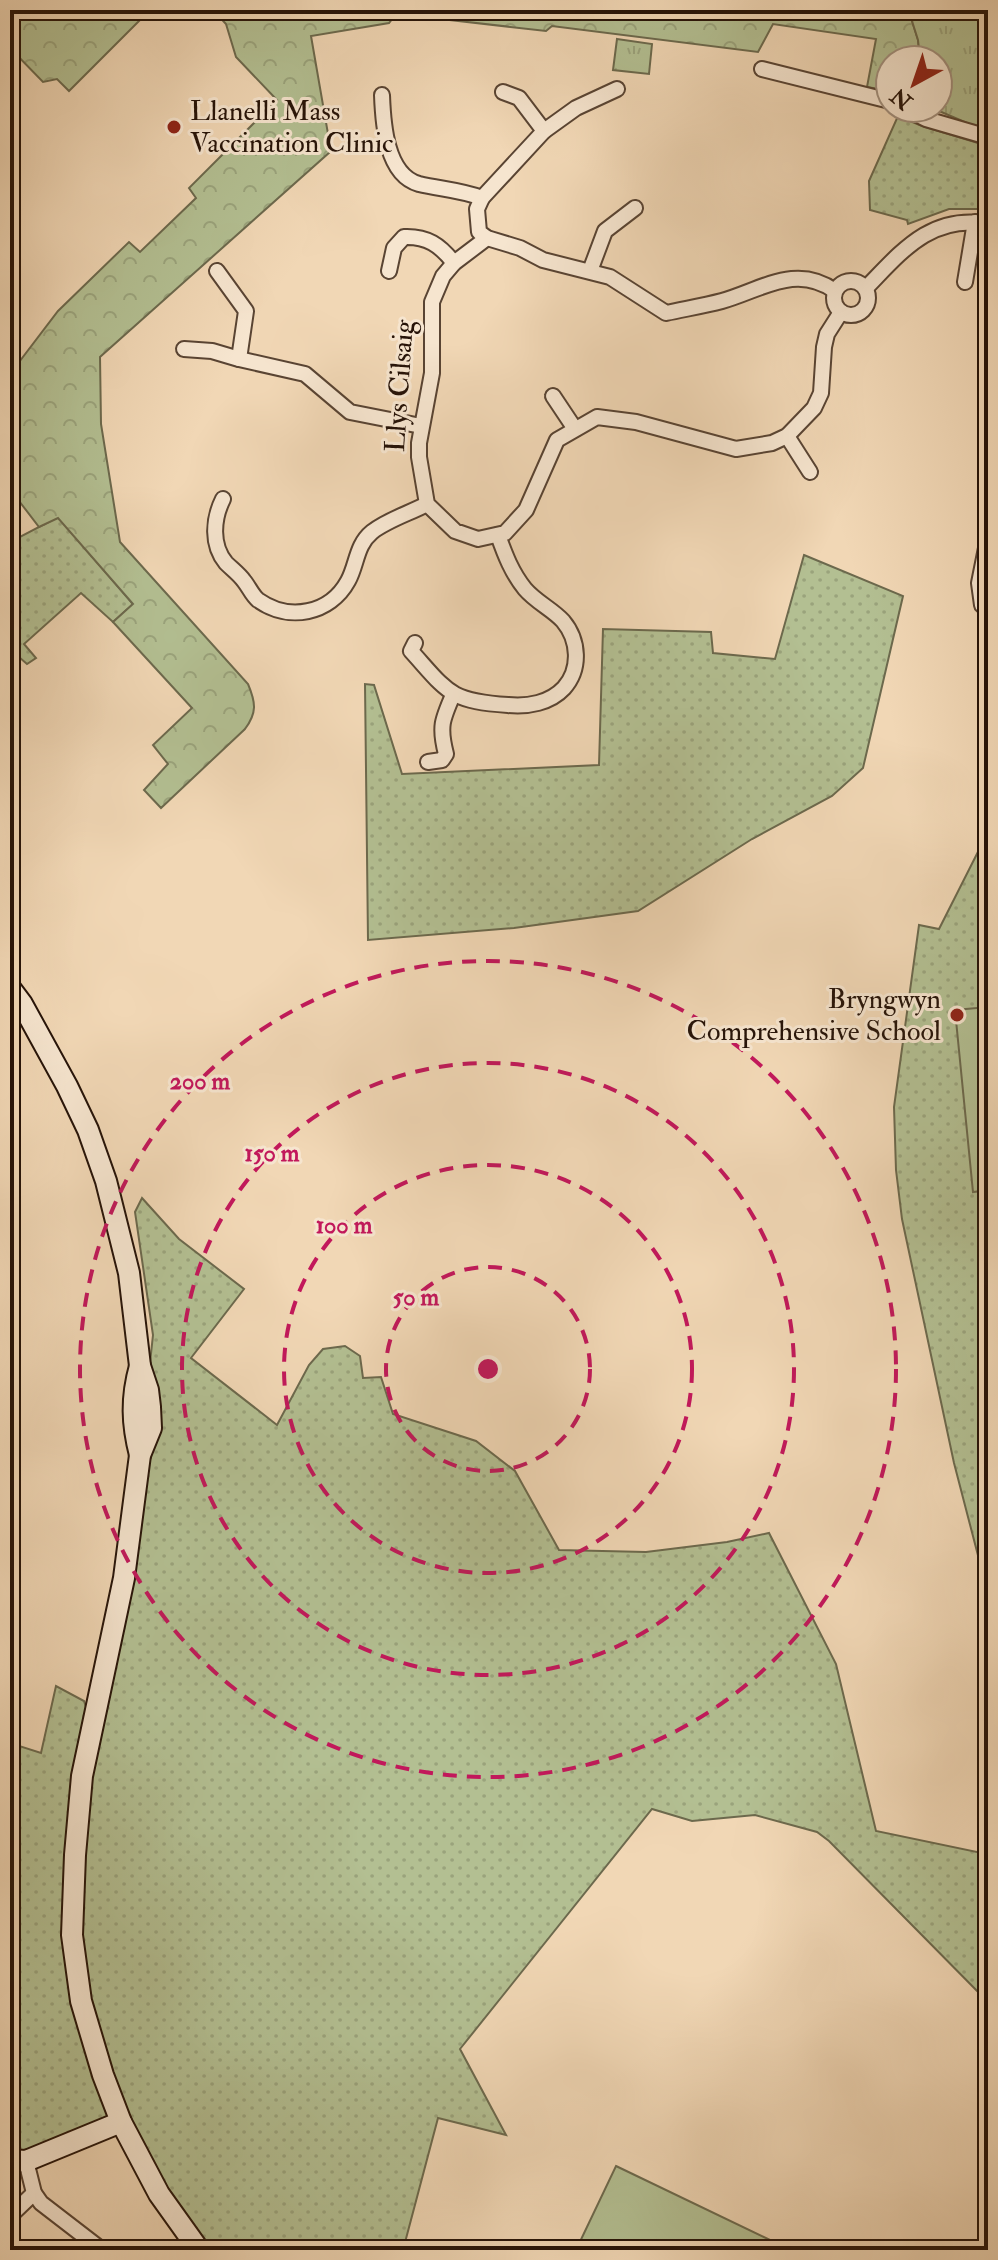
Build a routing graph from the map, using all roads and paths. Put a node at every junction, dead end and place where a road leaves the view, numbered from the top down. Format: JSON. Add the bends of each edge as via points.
{"nodes":[{"id":1,"x":762,"y":69,"type":"dead end"},
{"id":2,"x":617,"y":89,"type":"dead end"},
{"id":3,"x":503,"y":92,"type":"dead end"},
{"id":4,"x":382,"y":95,"type":"dead end"},
{"id":5,"x":874,"y":97,"type":"edge"},
{"id":6,"x":943,"y":124,"type":"edge"},
{"id":7,"x":544,"y":131,"type":"junction"},
{"id":8,"x":988,"y":137,"type":"edge"},
{"id":9,"x":482,"y":198,"type":"junction"},
{"id":10,"x":635,"y":208,"type":"dead end"},
{"id":11,"x":981,"y":223,"type":"edge"},
{"id":12,"x":487,"y":238,"type":"junction"},
{"id":13,"x":454,"y":263,"type":"junction"},
{"id":14,"x":217,"y":271,"type":"dead end"},
{"id":15,"x":389,"y":271,"type":"dead end"},
{"id":16,"x":590,"y":271,"type":"junction"},
{"id":17,"x":965,"y":282,"type":"dead end"},
{"id":18,"x":866,"y":288,"type":"junction"},
{"id":19,"x":835,"y":291,"type":"junction"},
{"id":20,"x":841,"y":312,"type":"junction"},
{"id":21,"x":184,"y":349,"type":"dead end"},
{"id":22,"x":239,"y":359,"type":"junction"},
{"id":23,"x":553,"y":396,"type":"dead end"},
{"id":24,"x":421,"y":426,"type":"junction"},
{"id":25,"x":575,"y":429,"type":"junction"},
{"id":26,"x":787,"y":436,"type":"junction"},
{"id":27,"x":810,"y":472,"type":"dead end"},
{"id":28,"x":223,"y":499,"type":"dead end"},
{"id":29,"x":427,"y":504,"type":"junction"},
{"id":30,"x":498,"y":535,"type":"junction"},
{"id":31,"x":988,"y":538,"type":"edge"},
{"id":32,"x":982,"y":605,"type":"dead end"},
{"id":33,"x":415,"y":643,"type":"dead end"},
{"id":34,"x":453,"y":695,"type":"junction"},
{"id":35,"x":428,"y":762,"type":"dead end"},
{"id":36,"x":10,"y":988,"type":"edge"},
{"id":37,"x":121,"y":2122,"type":"junction"},
{"id":38,"x":18,"y":2160,"type":"edge"},
{"id":39,"x":34,"y":2193,"type":"junction"},
{"id":40,"x":10,"y":2216,"type":"edge"},
{"id":41,"x":83,"y":2244,"type":"edge"},
{"id":42,"x":102,"y":2250,"type":"edge"},
{"id":43,"x":199,"y":2250,"type":"edge"}],
"edges":[{"from":1,"to":5,"type":"street"},
{"from":2,"to":7,"type":"street"},
{"from":3,"to":7,"type":"street","via":[[519,98]]},
{"from":4,"to":9,"type":"street","via":[[383,122],[397,169],[416,183]]},
{"from":6,"to":8,"type":"street"},
{"from":7,"to":9,"type":"street"},
{"from":9,"to":12,"type":"street","via":[[477,209],[479,232]]},
{"from":10,"to":16,"type":"street","via":[[605,231]]},
{"from":11,"to":17,"type":"street"},
{"from":11,"to":18,"type":"street","via":[[950,224],[927,232]]},
{"from":12,"to":13,"type":"street","name":"Llys Cilsaig"},
{"from":12,"to":16,"type":"street"},
{"from":13,"to":15,"type":"street","via":[[435,242],[404,237],[394,248]]},
{"from":13,"to":24,"type":"street","name":"Llys Cilsaig","via":[[432,302],[432,373]]},
{"from":14,"to":22,"type":"street","via":[[246,311]]},
{"from":16,"to":19,"type":"street","via":[[610,277],[666,313],[722,301],[786,278],[816,281]]},
{"from":18,"to":19,"type":"street","via":[[852,280]]},
{"from":18,"to":20,"type":"street","via":[[869,298],[861,312]]},
{"from":19,"to":20,"type":"street"},
{"from":20,"to":26,"type":"street","via":[[827,334],[821,393]]},
{"from":21,"to":22,"type":"street"},
{"from":22,"to":24,"type":"street","via":[[305,374],[350,412]]},
{"from":23,"to":25,"type":"street"},
{"from":24,"to":29,"type":"street","name":"Llys Cilsaig","via":[[419,457]]},
{"from":25,"to":26,"type":"street","via":[[597,417],[736,449]]},
{"from":25,"to":30,"type":"street","via":[[557,440],[526,510]]},
{"from":26,"to":27,"type":"street"},
{"from":28,"to":29,"type":"street","via":[[215,527],[217,549],[255,598],[286,613],[326,606],[350,578],[354,559],[372,533]]},
{"from":29,"to":30,"type":"street","via":[[455,531],[478,539]]},
{"from":30,"to":34,"type":"street","via":[[508,565],[527,591],[564,622],[575,644],[577,665],[554,698],[522,706],[484,704]]},
{"from":31,"to":32,"type":"street","via":[[979,583]]},
{"from":33,"to":34,"type":"street","via":[[411,651]]},
{"from":34,"to":35,"type":"street","via":[[441,721],[446,754]]},
{"from":36,"to":37,"type":"main road","via":[[67,1086],[106,1181],[129,1273],[140,1366],[133,1413],[140,1455],[124,1578],[82,1776],[72,1935],[81,2001]]},
{"from":37,"to":38,"type":"main road"},
{"from":37,"to":43,"type":"main road","via":[[159,2194]]},
{"from":38,"to":39,"type":"street"},
{"from":39,"to":40,"type":"street"},
{"from":39,"to":41,"type":"street"},
{"from":41,"to":42,"type":"street"}]}
